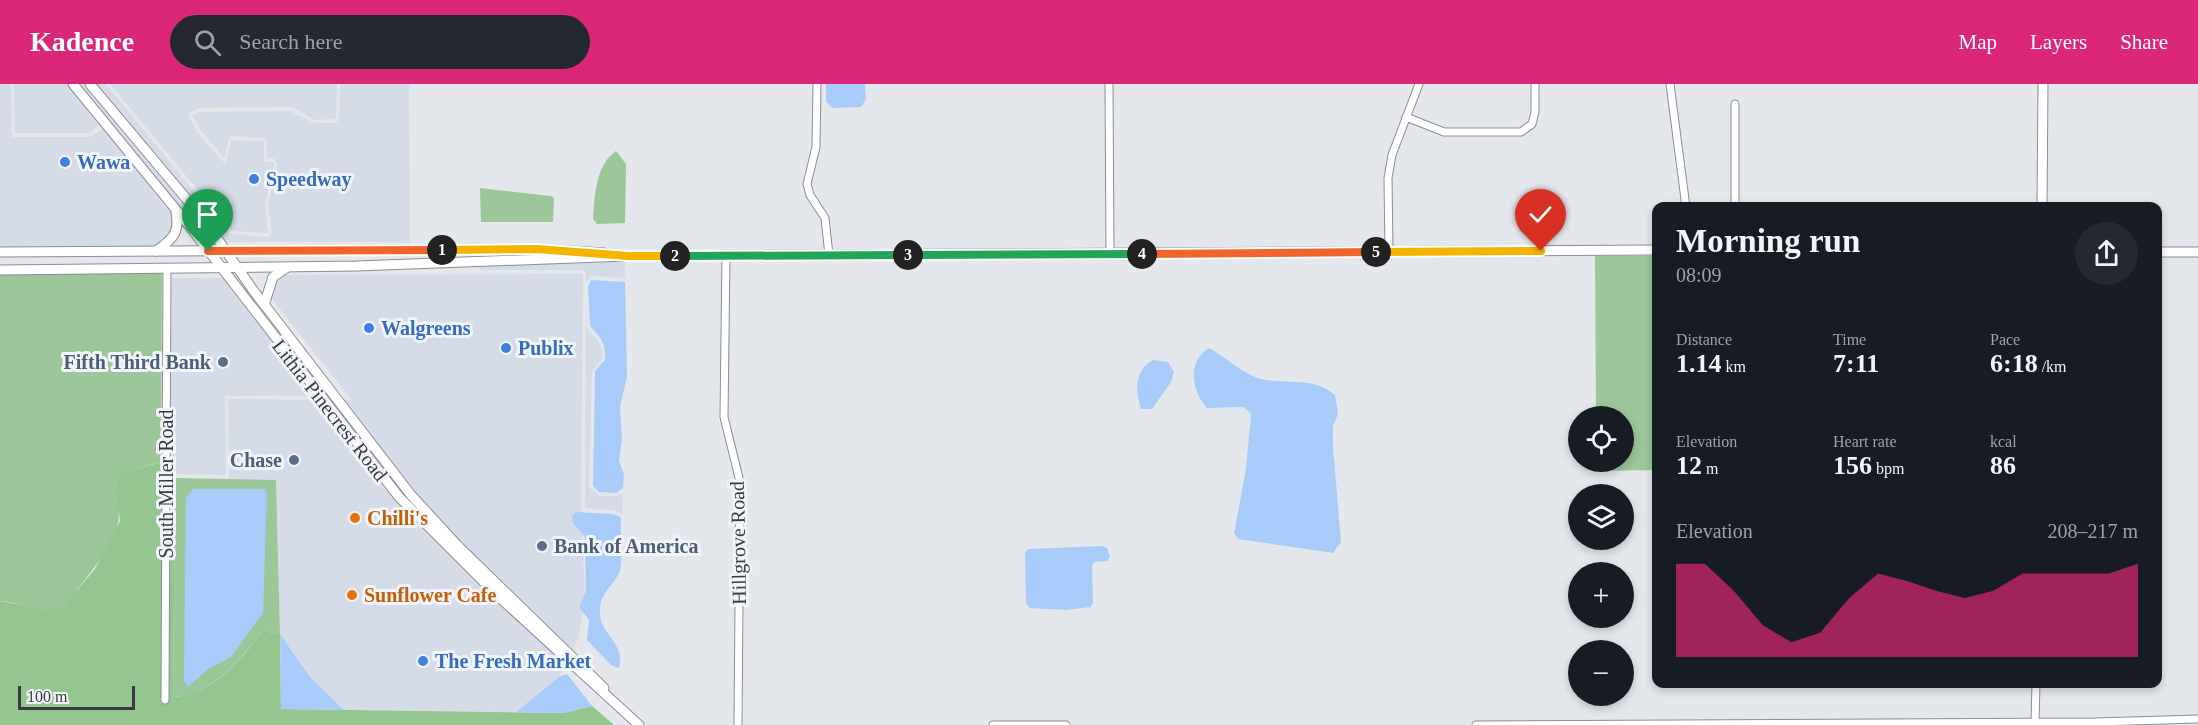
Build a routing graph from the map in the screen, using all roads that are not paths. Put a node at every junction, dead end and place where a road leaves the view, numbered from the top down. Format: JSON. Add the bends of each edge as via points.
{"nodes":[{"id":1,"x":73,"y":84,"type":"edge"},
{"id":2,"x":90,"y":84,"type":"edge"},
{"id":3,"x":817,"y":84,"type":"edge"},
{"id":4,"x":1109,"y":84,"type":"edge"},
{"id":5,"x":1419,"y":84,"type":"edge"},
{"id":6,"x":1535,"y":84,"type":"edge"},
{"id":7,"x":1671,"y":84,"type":"edge"},
{"id":8,"x":2043,"y":84,"type":"edge"},
{"id":9,"x":1735,"y":104,"type":"dead end"},
{"id":10,"x":1406,"y":117,"type":"junction"},
{"id":11,"x":1685,"y":202,"type":"edge"},
{"id":12,"x":1735,"y":202,"type":"edge"},
{"id":13,"x":2042,"y":202,"type":"edge"},
{"id":14,"x":176,"y":210,"type":"junction"},
{"id":15,"x":226,"y":250,"type":"junction"},
{"id":16,"x":1652,"y":250,"type":"edge"},
{"id":17,"x":156,"y":251,"type":"junction"},
{"id":18,"x":208,"y":251,"type":"junction"},
{"id":19,"x":0,"y":252,"type":"edge"},
{"id":20,"x":1389,"y":252,"type":"junction"},
{"id":21,"x":2162,"y":252,"type":"edge"},
{"id":22,"x":2198,"y":252,"type":"edge"},
{"id":23,"x":1110,"y":254,"type":"junction"},
{"id":24,"x":726,"y":255,"type":"junction"},
{"id":25,"x":829,"y":255,"type":"junction"},
{"id":26,"x":628,"y":256,"type":"junction"},
{"id":27,"x":220,"y":267,"type":"junction"},
{"id":28,"x":237,"y":267,"type":"junction"},
{"id":29,"x":289,"y":267,"type":"junction"},
{"id":30,"x":166,"y":268,"type":"junction"},
{"id":31,"x":0,"y":270,"type":"edge"},
{"id":32,"x":264,"y":304,"type":"junction"},
{"id":33,"x":2036,"y":688,"type":"edge"},
{"id":34,"x":165,"y":700,"type":"dead end"},
{"id":35,"x":619,"y":706,"type":"junction"},
{"id":36,"x":2198,"y":719,"type":"edge"},
{"id":37,"x":2035,"y":723,"type":"junction"},
{"id":38,"x":2096,"y":724,"type":"edge"},
{"id":39,"x":639,"y":725,"type":"edge"},
{"id":40,"x":738,"y":725,"type":"edge"},
{"id":41,"x":993,"y":725,"type":"edge"},
{"id":42,"x":1066,"y":725,"type":"edge"},
{"id":43,"x":1476,"y":725,"type":"edge"},
{"id":44,"x":1636,"y":725,"type":"edge"}],
"edges":[{"from":1,"to":14,"type":"main road","name":"Lithia Pinecrest Road"},
{"from":2,"to":15,"type":"main road","name":"Lithia Pinecrest Road"},
{"from":3,"to":25,"type":"street","via":[[816,147],[807,184],[825,218]]},
{"from":4,"to":23,"type":"street"},
{"from":5,"to":10,"type":"street"},
{"from":6,"to":10,"type":"street","via":[[1532,124],[1521,132],[1444,132]]},
{"from":7,"to":11,"type":"street"},
{"from":8,"to":13,"type":"main road"},
{"from":9,"to":12,"type":"street"},
{"from":10,"to":20,"type":"street","via":[[1388,178]]},
{"from":14,"to":17,"type":"main road","via":[[178,224],[174,237]]},
{"from":14,"to":18,"type":"main road","name":"Lithia Pinecrest Road"},
{"from":15,"to":18,"type":"main road"},
{"from":15,"to":26,"type":"main road","via":[[537,249]]},
{"from":15,"to":28,"type":"main road","name":"Lithia Pinecrest Road"},
{"from":16,"to":20,"type":"main road"},
{"from":17,"to":18,"type":"main road"},
{"from":17,"to":19,"type":"main road"},
{"from":18,"to":27,"type":"main road","name":"Lithia Pinecrest Road"},
{"from":20,"to":23,"type":"main road"},
{"from":21,"to":22,"type":"main road"},
{"from":23,"to":25,"type":"main road"},
{"from":24,"to":25,"type":"main road"},
{"from":24,"to":26,"type":"main road"},
{"from":24,"to":40,"type":"street","name":"Hillgrove Road","via":[[724,417],[740,482]]},
{"from":26,"to":29,"type":"main road"},
{"from":27,"to":28,"type":"main road"},
{"from":27,"to":30,"type":"main road"},
{"from":27,"to":35,"type":"main road","name":"Lithia Pinecrest Road","via":[[399,497],[499,597]]},
{"from":28,"to":29,"type":"main road"},
{"from":28,"to":32,"type":"main road","name":"Lithia Pinecrest Road"},
{"from":29,"to":32,"type":"main road","via":[[273,277]]},
{"from":30,"to":31,"type":"main road"},
{"from":30,"to":34,"type":"street","name":"South Miller Road"},
{"from":32,"to":35,"type":"main road","name":"Lithia Pinecrest Road","via":[[411,495],[459,547],[592,674]]},
{"from":33,"to":37,"type":"street"},
{"from":35,"to":39,"type":"main road","name":"Lithia Pinecrest Road"},
{"from":36,"to":38,"type":"street"},
{"from":37,"to":38,"type":"street"},
{"from":37,"to":44,"type":"street"},
{"from":41,"to":42,"type":"street"},
{"from":43,"to":44,"type":"street"}]}
